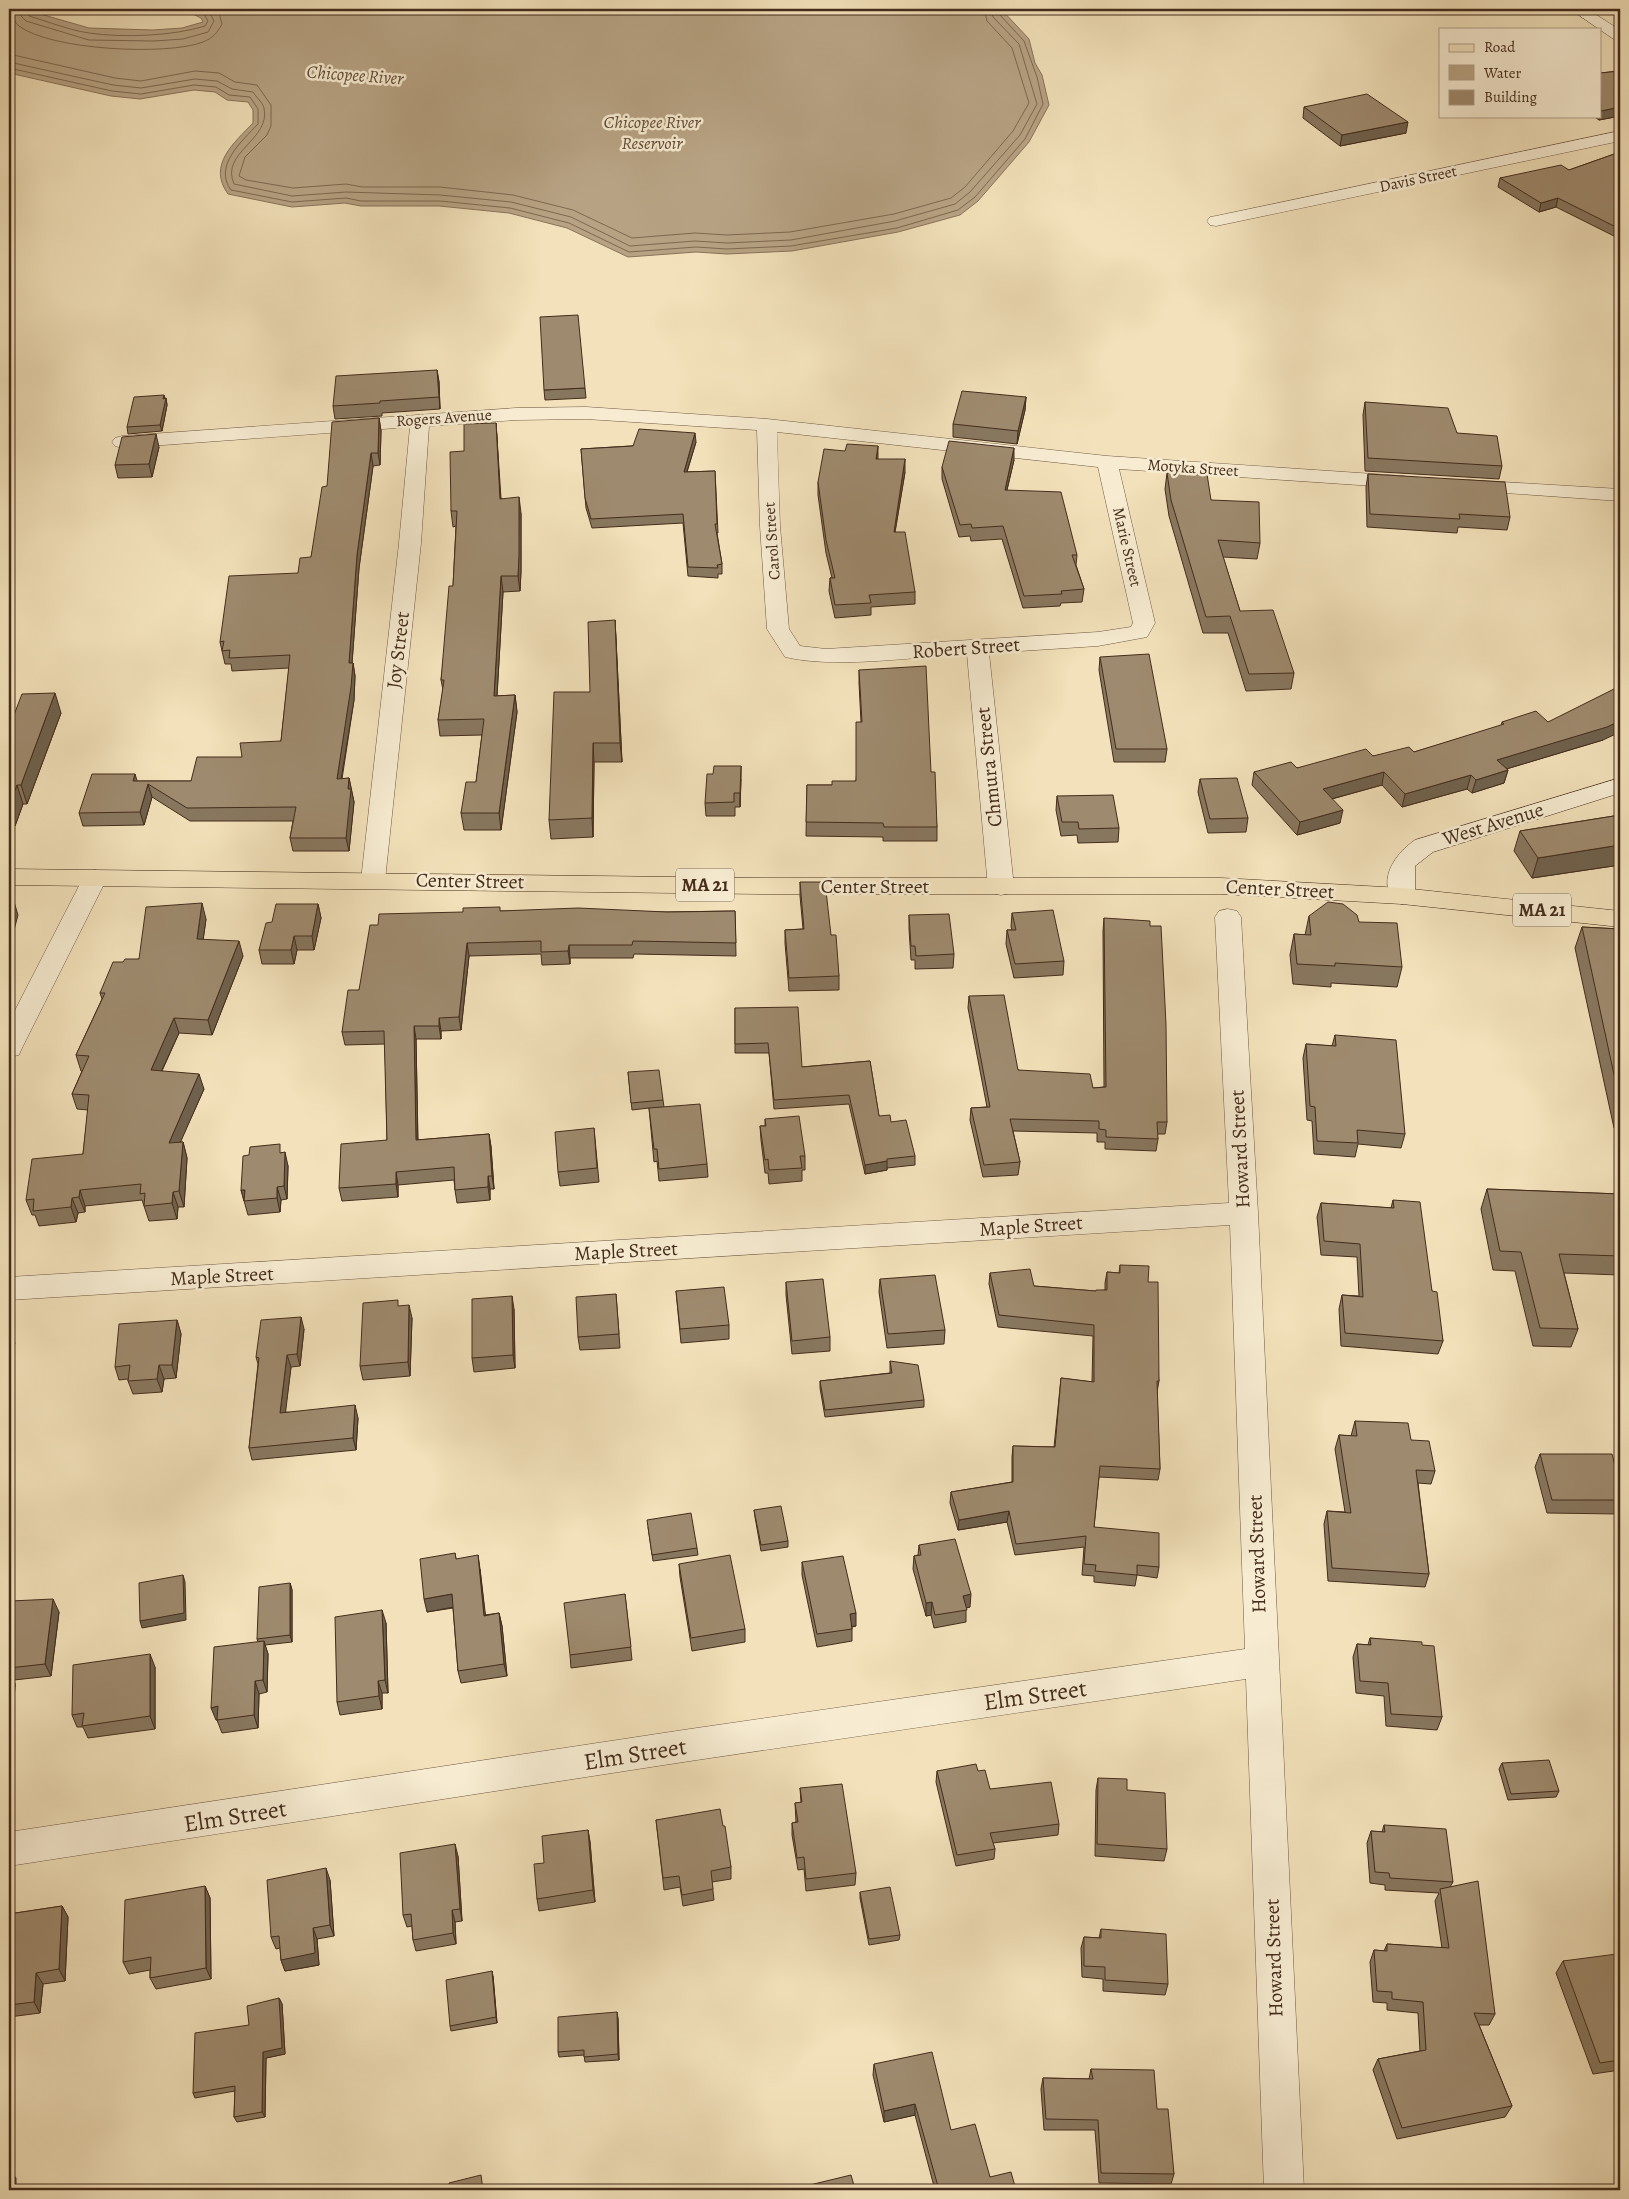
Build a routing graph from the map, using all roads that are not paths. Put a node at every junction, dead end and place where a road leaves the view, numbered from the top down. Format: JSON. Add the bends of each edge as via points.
{"nodes":[{"id":1,"x":1577,"y":9,"type":"edge"},
{"id":2,"x":1620,"y":37,"type":"edge"},
{"id":3,"x":1620,"y":136,"type":"edge"},
{"id":4,"x":1216,"y":221,"type":"dead end"},
{"id":5,"x":420,"y":420,"type":"junction"},
{"id":6,"x":767,"y":425,"type":"junction"},
{"id":7,"x":122,"y":442,"type":"edge"},
{"id":8,"x":1106,"y":462,"type":"junction"},
{"id":9,"x":1620,"y":495,"type":"edge"},
{"id":10,"x":1139,"y":632,"type":"joint"},
{"id":11,"x":978,"y":647,"type":"junction"},
{"id":12,"x":793,"y":652,"type":"joint"},
{"id":13,"x":1620,"y":785,"type":"edge"},
{"id":14,"x":9,"y":877,"type":"edge"},
{"id":15,"x":95,"y":878,"type":"junction"},
{"id":16,"x":373,"y":880,"type":"junction"},
{"id":17,"x":1001,"y":887,"type":"junction"},
{"id":18,"x":1402,"y":896,"type":"junction"},
{"id":19,"x":1228,"y":917,"type":"dead end"},
{"id":20,"x":1620,"y":919,"type":"edge"},
{"id":21,"x":9,"y":1048,"type":"edge"},
{"id":22,"x":1244,"y":1213,"type":"junction"},
{"id":23,"x":9,"y":1289,"type":"edge"},
{"id":24,"x":1261,"y":1662,"type":"junction"},
{"id":25,"x":9,"y":1849,"type":"edge"},
{"id":26,"x":1284,"y":2190,"type":"edge"}],
"edges":[{"from":1,"to":2,"type":"street"},
{"from":3,"to":4,"type":"street","name":"Davis Street"},
{"from":5,"to":6,"type":"street","name":"Rogers Avenue","via":[[586,413]]},
{"from":5,"to":7,"type":"street","name":"Rogers Avenue"},
{"from":5,"to":16,"type":"street","name":"Joy Street"},
{"from":6,"to":8,"type":"street","name":"Motyka Street"},
{"from":6,"to":12,"type":"street","name":"Carol Street","via":[[778,629]]},
{"from":8,"to":9,"type":"street","name":"Motyka Street"},
{"from":8,"to":10,"type":"street","name":"Marie Street","via":[[1144,623]]},
{"from":10,"to":11,"type":"street","name":"Robert Street","via":[[1098,639]]},
{"from":11,"to":12,"type":"street","name":"Robert Street","via":[[826,656]]},
{"from":11,"to":17,"type":"street","name":"Chmura Street"},
{"from":13,"to":18,"type":"street","name":"West Avenue","via":[[1424,846],[1407,856],[1402,864]]},
{"from":14,"to":15,"type":"main road","name":"Center Street","number":"MA 21"},
{"from":15,"to":16,"type":"main road","name":"Center Street","number":"MA 21"},
{"from":15,"to":21,"type":"street"},
{"from":16,"to":17,"type":"main road","name":"Center Street","number":"MA 21"},
{"from":17,"to":18,"type":"main road","name":"Center Street","number":"MA 21","via":[[1221,886]]},
{"from":18,"to":20,"type":"main road","name":"Center Street","number":"MA 21"},
{"from":19,"to":22,"type":"street","name":"Howard Street"},
{"from":22,"to":23,"type":"street","name":"Maple Street"},
{"from":22,"to":24,"type":"street","name":"Howard Street"},
{"from":24,"to":25,"type":"street","name":"Elm Street"},
{"from":24,"to":26,"type":"street","name":"Howard Street"}]}
